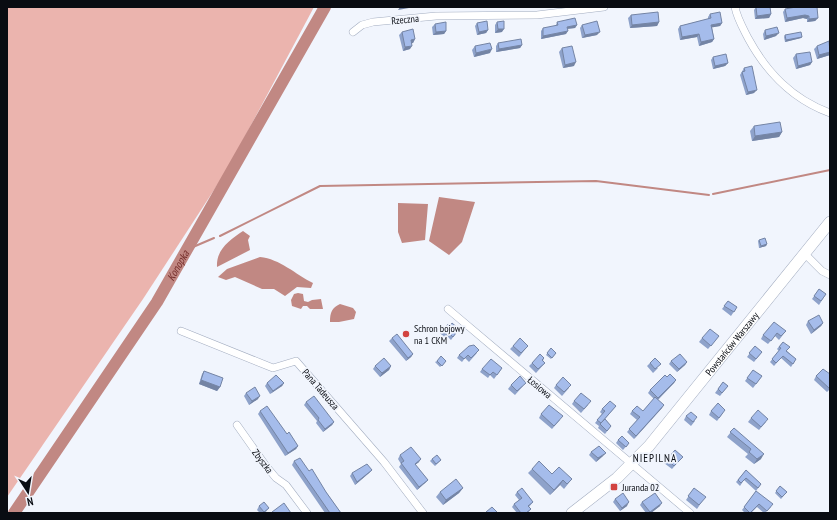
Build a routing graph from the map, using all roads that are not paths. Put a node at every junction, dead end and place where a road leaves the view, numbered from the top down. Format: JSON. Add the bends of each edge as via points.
{"nodes":[{"id":1,"x":604,"y":7,"type":"edge"},
{"id":2,"x":735,"y":7,"type":"edge"},
{"id":3,"x":353,"y":32,"type":"dead end"},
{"id":4,"x":830,"y":113,"type":"edge"},
{"id":5,"x":830,"y":222,"type":"edge"},
{"id":6,"x":804,"y":254,"type":"junction"},
{"id":7,"x":830,"y":275,"type":"edge"},
{"id":8,"x":448,"y":309,"type":"dead end"},
{"id":9,"x":181,"y":331,"type":"dead end"},
{"id":10,"x":237,"y":425,"type":"dead end"},
{"id":11,"x":632,"y":464,"type":"junction"},
{"id":12,"x":306,"y":513,"type":"edge"},
{"id":13,"x":423,"y":513,"type":"edge"},
{"id":14,"x":572,"y":513,"type":"edge"},
{"id":15,"x":690,"y":513,"type":"edge"}],
"edges":[{"from":1,"to":3,"type":"street","name":"Rzeczna","via":[[537,15],[436,16],[373,22],[362,25]]},
{"from":2,"to":4,"type":"street","via":[[749,40],[777,79],[792,93],[814,107]]},
{"from":5,"to":6,"type":"main road","name":"Powstańców Warszawy"},
{"from":6,"to":7,"type":"street"},
{"from":6,"to":11,"type":"main road","name":"Powstańców Warszawy","via":[[679,411]]},
{"from":8,"to":11,"type":"street","name":"Łosiowa"},
{"from":9,"to":13,"type":"street","name":"Pana Tadeusza","via":[[273,368],[296,361],[384,462]]},
{"from":10,"to":12,"type":"street","name":"Zbyszka","via":[[266,466],[276,478],[286,484]]},
{"from":11,"to":14,"type":"main road","name":"Powstańców Warszawy"},
{"from":11,"to":15,"type":"street","name":"Łosiowa"}]}
